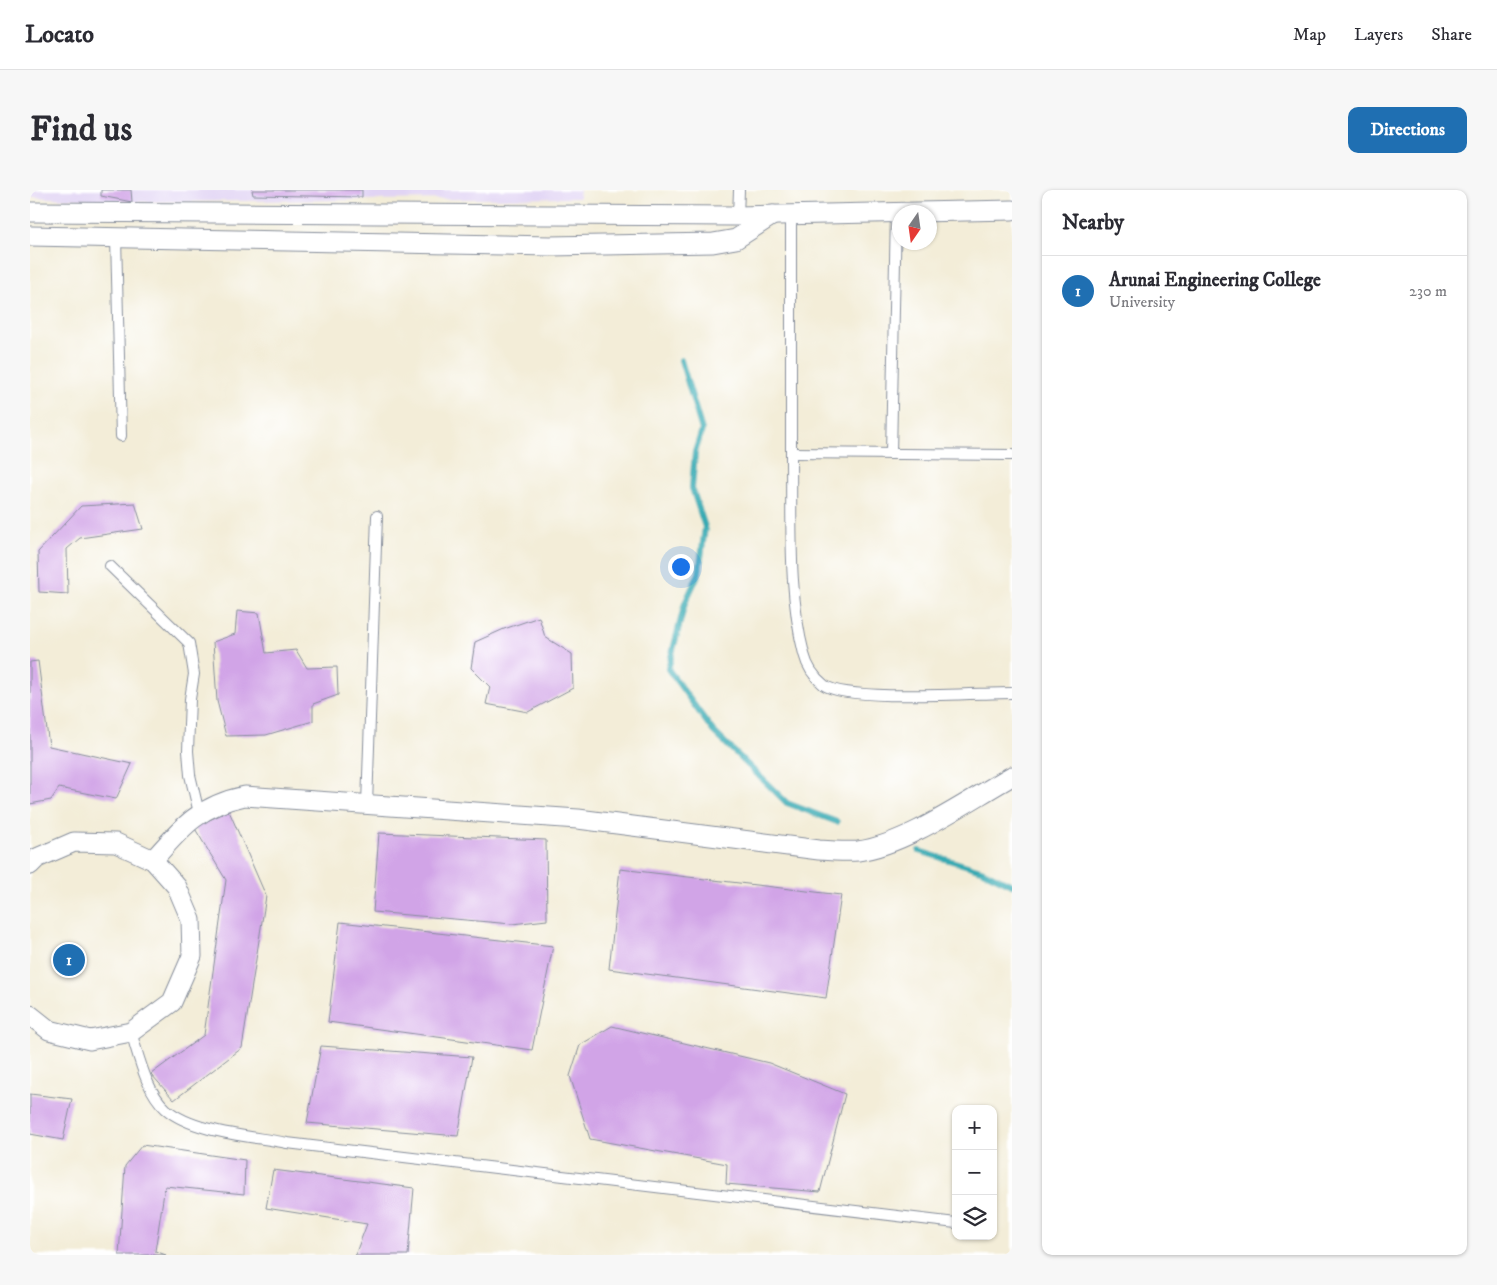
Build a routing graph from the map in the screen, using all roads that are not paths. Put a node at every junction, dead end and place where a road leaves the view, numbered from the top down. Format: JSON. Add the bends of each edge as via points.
{"nodes":[{"id":1,"x":739,"y":190,"type":"edge"},
{"id":2,"x":1012,"y":210,"type":"edge"},
{"id":3,"x":937,"y":211,"type":"edge"},
{"id":4,"x":30,"y":212,"type":"edge"},
{"id":5,"x":892,"y":212,"type":"edge"},
{"id":6,"x":782,"y":215,"type":"junction"},
{"id":7,"x":738,"y":216,"type":"junction"},
{"id":8,"x":30,"y":236,"type":"edge"},
{"id":9,"x":116,"y":238,"type":"junction"},
{"id":10,"x":895,"y":250,"type":"edge"},
{"id":11,"x":121,"y":436,"type":"dead end"},
{"id":12,"x":791,"y":453,"type":"junction"},
{"id":13,"x":891,"y":454,"type":"junction"},
{"id":14,"x":1012,"y":455,"type":"edge"},
{"id":15,"x":376,"y":516,"type":"dead end"},
{"id":16,"x":110,"y":566,"type":"dead end"},
{"id":17,"x":1012,"y":692,"type":"edge"},
{"id":18,"x":1012,"y":776,"type":"edge"},
{"id":19,"x":367,"y":805,"type":"junction"},
{"id":20,"x":199,"y":813,"type":"junction"},
{"id":21,"x":152,"y":860,"type":"junction"},
{"id":22,"x":30,"y":865,"type":"edge"},
{"id":23,"x":30,"y":1015,"type":"edge"},
{"id":24,"x":131,"y":1032,"type":"junction"},
{"id":25,"x":952,"y":1223,"type":"edge"}],
"edges":[{"from":1,"to":7,"type":"lane"},
{"from":2,"to":3,"type":"street"},
{"from":4,"to":7,"type":"street"},
{"from":5,"to":6,"type":"street"},
{"from":6,"to":7,"type":"street"},
{"from":6,"to":9,"type":"street","via":[[736,239],[713,243],[550,246]]},
{"from":6,"to":12,"type":"lane"},
{"from":8,"to":9,"type":"street"},
{"from":9,"to":11,"type":"lane"},
{"from":10,"to":13,"type":"lane"},
{"from":12,"to":13,"type":"lane"},
{"from":12,"to":17,"type":"lane","via":[[791,536],[797,618],[805,656],[814,675],[835,691],[886,695]]},
{"from":13,"to":14,"type":"lane"},
{"from":15,"to":19,"type":"lane"},
{"from":16,"to":20,"type":"lane","via":[[189,643],[194,674],[188,751]]},
{"from":18,"to":19,"type":"street","via":[[895,840],[842,852],[578,819]]},
{"from":19,"to":20,"type":"street","via":[[244,796],[223,801]]},
{"from":20,"to":21,"type":"street"},
{"from":21,"to":22,"type":"street","via":[[116,843],[74,842],[37,858]]},
{"from":21,"to":24,"type":"street","via":[[177,887],[191,920],[192,956],[172,1002]]},
{"from":23,"to":24,"type":"street","via":[[49,1030],[90,1040]]},
{"from":24,"to":25,"type":"lane","via":[[151,1088],[166,1108],[204,1128],[287,1143]]}]}
